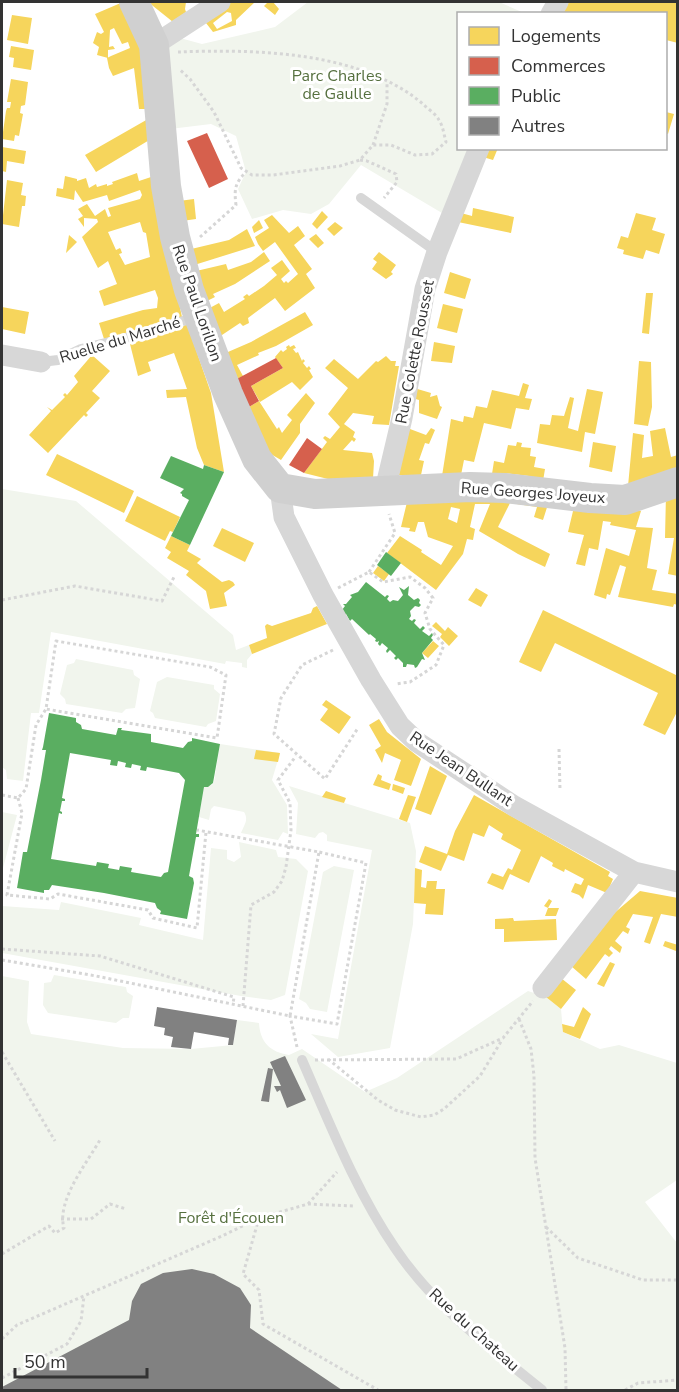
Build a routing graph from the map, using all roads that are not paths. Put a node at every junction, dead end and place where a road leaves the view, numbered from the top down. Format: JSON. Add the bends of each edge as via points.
{"nodes":[{"id":1,"x":134,"y":2,"type":"edge"},
{"id":2,"x":220,"y":2,"type":"edge"},
{"id":3,"x":158,"y":49,"type":"junction"},
{"id":4,"x":478,"y":150,"type":"edge"},
{"id":5,"x":361,"y":198,"type":"dead end"},
{"id":6,"x":437,"y":252,"type":"junction"},
{"id":7,"x":199,"y":316,"type":"junction"},
{"id":8,"x":2,"y":355,"type":"edge"},
{"id":9,"x":41,"y":362,"type":"joint"},
{"id":10,"x":678,"y":482,"type":"edge"},
{"id":11,"x":280,"y":488,"type":"junction"},
{"id":12,"x":385,"y":490,"type":"junction"},
{"id":13,"x":634,"y":872,"type":"junction"},
{"id":14,"x":678,"y":882,"type":"edge"},
{"id":15,"x":543,"y":988,"type":"road end"},
{"id":16,"x":302,"y":1060,"type":"road end"},
{"id":17,"x":542,"y":1390,"type":"edge"}],
"edges":[{"from":1,"to":3,"type":"main road","name":"Rue Paul Lorillon"},
{"from":2,"to":3,"type":"street"},
{"from":3,"to":7,"type":"main road","name":"Rue Paul Lorillon","via":[[166,186],[177,246]]},
{"from":4,"to":6,"type":"street","name":"Rue Colette Rousset"},
{"from":5,"to":6,"type":"lane"},
{"from":6,"to":12,"type":"street","name":"Rue Colette Rousset","via":[[425,289]]},
{"from":7,"to":9,"type":"lane","name":"Ruelle du Marché"},
{"from":7,"to":11,"type":"main road","name":"Rue Paul Lorillon","via":[[257,459]]},
{"from":8,"to":9,"type":"street"},
{"from":10,"to":12,"type":"main road","name":"Rue Georges Joyeux","via":[[625,500],[505,488]]},
{"from":11,"to":12,"type":"main road","name":"Rue Georges Joyeux","via":[[315,494]]},
{"from":11,"to":13,"type":"street","name":"Rue Jean Bullant","via":[[284,517],[323,596],[400,726],[417,742],[514,806]]},
{"from":13,"to":14,"type":"street","name":"Rue Jean Bullant"},
{"from":13,"to":15,"type":"street"},
{"from":16,"to":17,"type":"lane","name":"Rue du Chateau","via":[[370,1206],[396,1250],[438,1300]]}]}
